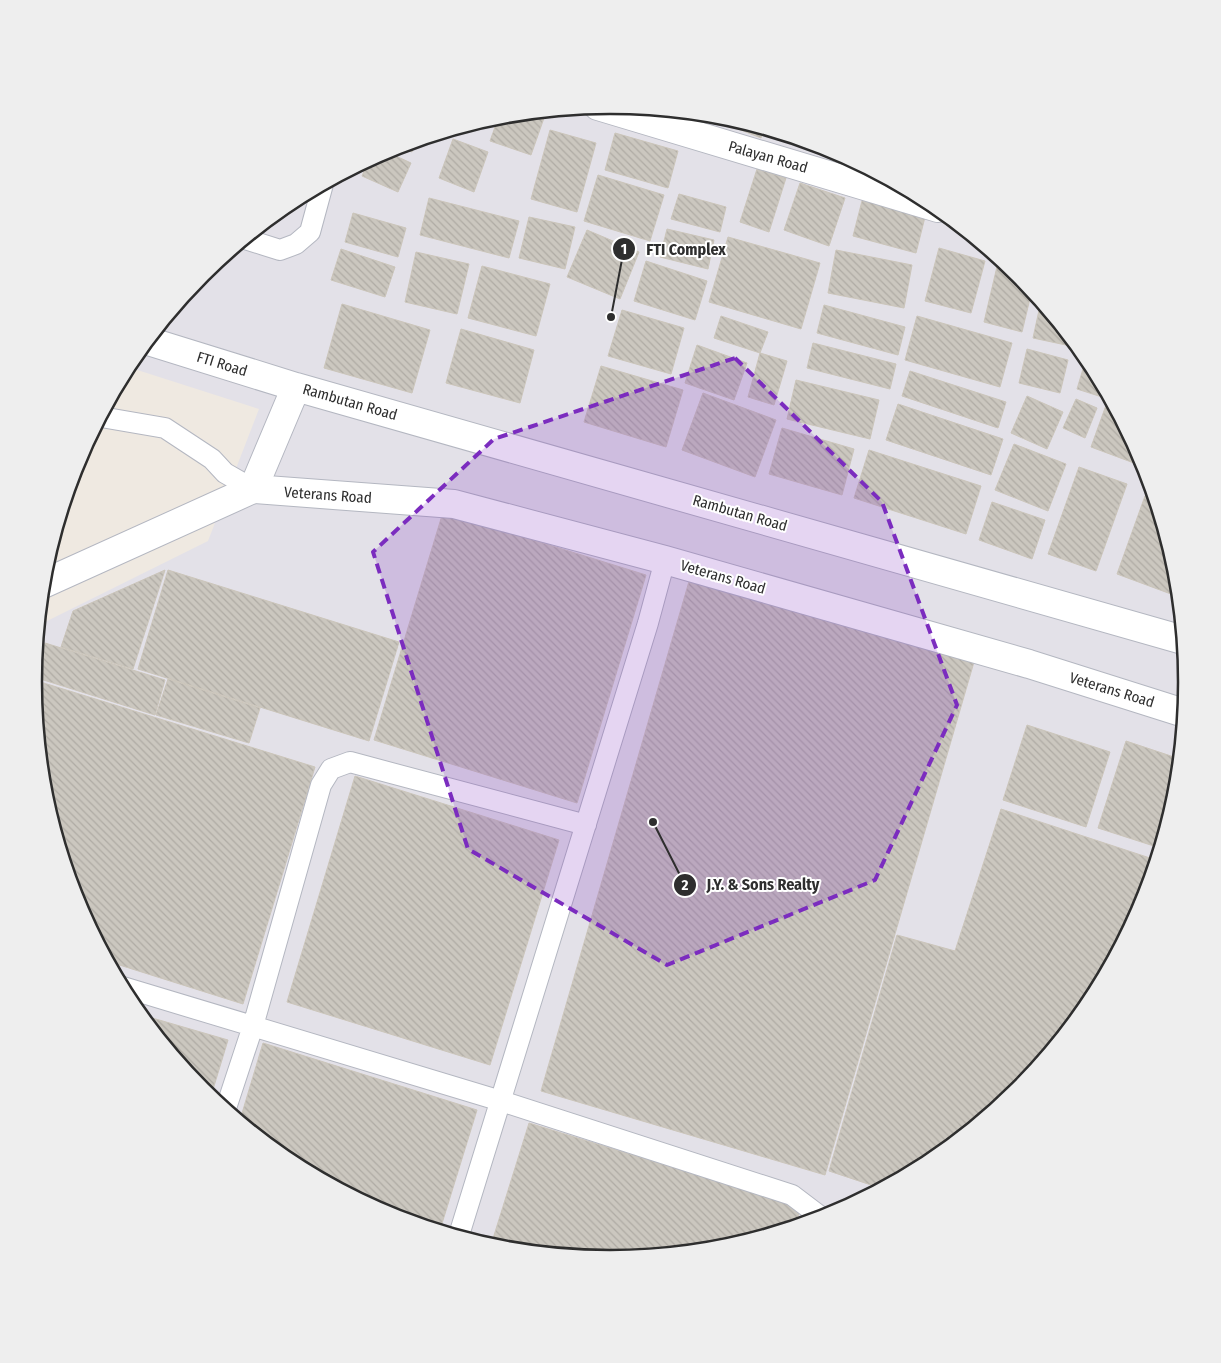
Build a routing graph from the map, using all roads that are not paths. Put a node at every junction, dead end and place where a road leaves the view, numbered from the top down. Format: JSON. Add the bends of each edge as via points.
{"nodes":[{"id":1,"x":626,"y":114,"type":"edge"},
{"id":2,"x":320,"y":194,"type":"edge"},
{"id":3,"x":910,"y":200,"type":"edge"},
{"id":4,"x":252,"y":241,"type":"edge"},
{"id":5,"x":155,"y":343,"type":"edge"},
{"id":6,"x":296,"y":387,"type":"junction"},
{"id":7,"x":107,"y":418,"type":"edge"},
{"id":8,"x":253,"y":490,"type":"junction"},
{"id":9,"x":665,"y":560,"type":"junction"},
{"id":10,"x":51,"y":580,"type":"edge"},
{"id":11,"x":1177,"y":638,"type":"edge"},
{"id":12,"x":1177,"y":711,"type":"edge"},
{"id":13,"x":586,"y":825,"type":"junction"},
{"id":14,"x":134,"y":990,"type":"edge"},
{"id":15,"x":253,"y":1026,"type":"junction"},
{"id":16,"x":228,"y":1101,"type":"edge"},
{"id":17,"x":501,"y":1101,"type":"junction"},
{"id":18,"x":814,"y":1211,"type":"edge"},
{"id":19,"x":461,"y":1229,"type":"edge"}],
"edges":[{"from":1,"to":3,"type":"street","name":"Palayan Road"},
{"from":2,"to":4,"type":"lane","via":[[310,232],[296,244],[280,250]]},
{"from":5,"to":6,"type":"street","name":"FTI Road"},
{"from":6,"to":8,"type":"street"},
{"from":6,"to":11,"type":"street","name":"Rambutan Road"},
{"from":7,"to":8,"type":"lane","via":[[165,428]]},
{"from":8,"to":9,"type":"street","name":"Veterans Road","via":[[454,504]]},
{"from":8,"to":10,"type":"street","name":"Veterans Road"},
{"from":9,"to":12,"type":"street","name":"Veterans Road","via":[[1029,664]]},
{"from":9,"to":13,"type":"lane"},
{"from":13,"to":15,"type":"lane","via":[[350,762],[331,769],[321,785]]},
{"from":13,"to":17,"type":"lane"},
{"from":14,"to":15,"type":"lane"},
{"from":15,"to":16,"type":"lane"},
{"from":15,"to":17,"type":"lane"},
{"from":17,"to":18,"type":"lane","via":[[792,1195]]},
{"from":17,"to":19,"type":"lane"}]}
